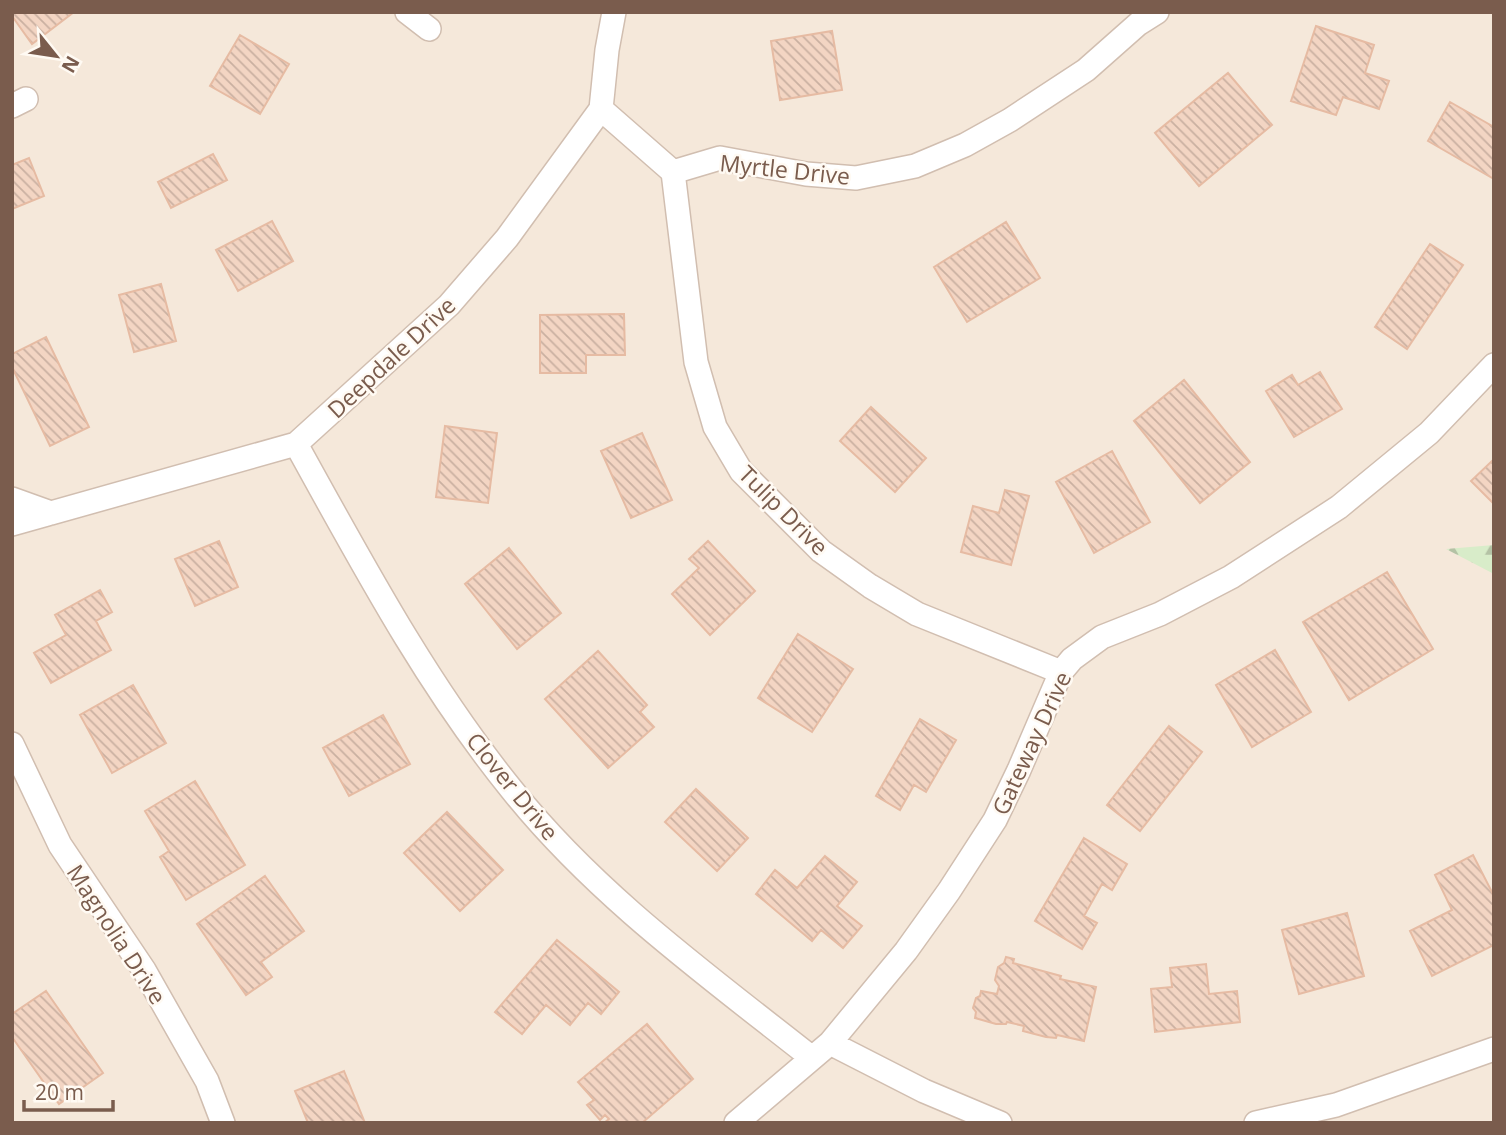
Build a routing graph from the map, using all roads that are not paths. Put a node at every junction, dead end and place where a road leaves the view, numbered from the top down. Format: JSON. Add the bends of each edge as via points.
{"nodes":[{"id":1,"x":407,"y":12,"type":"edge"},
{"id":2,"x":614,"y":12,"type":"edge"},
{"id":3,"x":1157,"y":12,"type":"edge"},
{"id":4,"x":429,"y":29,"type":"dead end"},
{"id":5,"x":601,"y":109,"type":"junction"},
{"id":6,"x":673,"y":172,"type":"junction"},
{"id":7,"x":1494,"y":365,"type":"edge"},
{"id":8,"x":296,"y":444,"type":"junction"},
{"id":9,"x":12,"y":499,"type":"edge"},
{"id":10,"x":51,"y":513,"type":"junction"},
{"id":11,"x":20,"y":522,"type":"edge"},
{"id":12,"x":12,"y":540,"type":"edge"},
{"id":13,"x":1061,"y":672,"type":"junction"},
{"id":14,"x":12,"y":744,"type":"edge"},
{"id":15,"x":1494,"y":1049,"type":"edge"},
{"id":16,"x":821,"y":1051,"type":"junction"},
{"id":17,"x":223,"y":1123,"type":"edge"},
{"id":18,"x":736,"y":1123,"type":"edge"},
{"id":19,"x":999,"y":1123,"type":"edge"},
{"id":20,"x":1256,"y":1123,"type":"edge"}],
"edges":[{"from":1,"to":4,"type":"street"},
{"from":2,"to":5,"type":"street"},
{"from":3,"to":6,"type":"street","name":"Myrtle Drive","via":[[1086,70],[1010,120],[915,166],[856,178],[720,158]]},
{"from":5,"to":6,"type":"street"},
{"from":5,"to":8,"type":"street","name":"Deepdale Drive","via":[[507,238],[449,305]]},
{"from":6,"to":13,"type":"street","name":"Tulip Drive","via":[[695,362],[715,427],[741,471],[821,551],[870,586],[917,614]]},
{"from":7,"to":13,"type":"street","name":"Gateway Drive","via":[[1429,433],[1339,507],[1231,577],[1160,614],[1102,637]]},
{"from":8,"to":10,"type":"street","name":"Deepdale Drive"},
{"from":8,"to":16,"type":"street","name":"Clover Drive","via":[[385,605],[511,790],[557,842],[650,931]]},
{"from":9,"to":10,"type":"street"},
{"from":10,"to":11,"type":"street","name":"Deepdale Drive"},
{"from":11,"to":12,"type":"street"},
{"from":13,"to":16,"type":"street","name":"Gateway Drive","via":[[995,820],[906,951]]},
{"from":14,"to":17,"type":"street","name":"Magnolia Drive","via":[[60,845],[145,970],[207,1080]]},
{"from":15,"to":20,"type":"street","via":[[1336,1105]]},
{"from":16,"to":18,"type":"street","name":"Gateway Drive"},
{"from":16,"to":19,"type":"street","name":"Clover Drive"}]}
